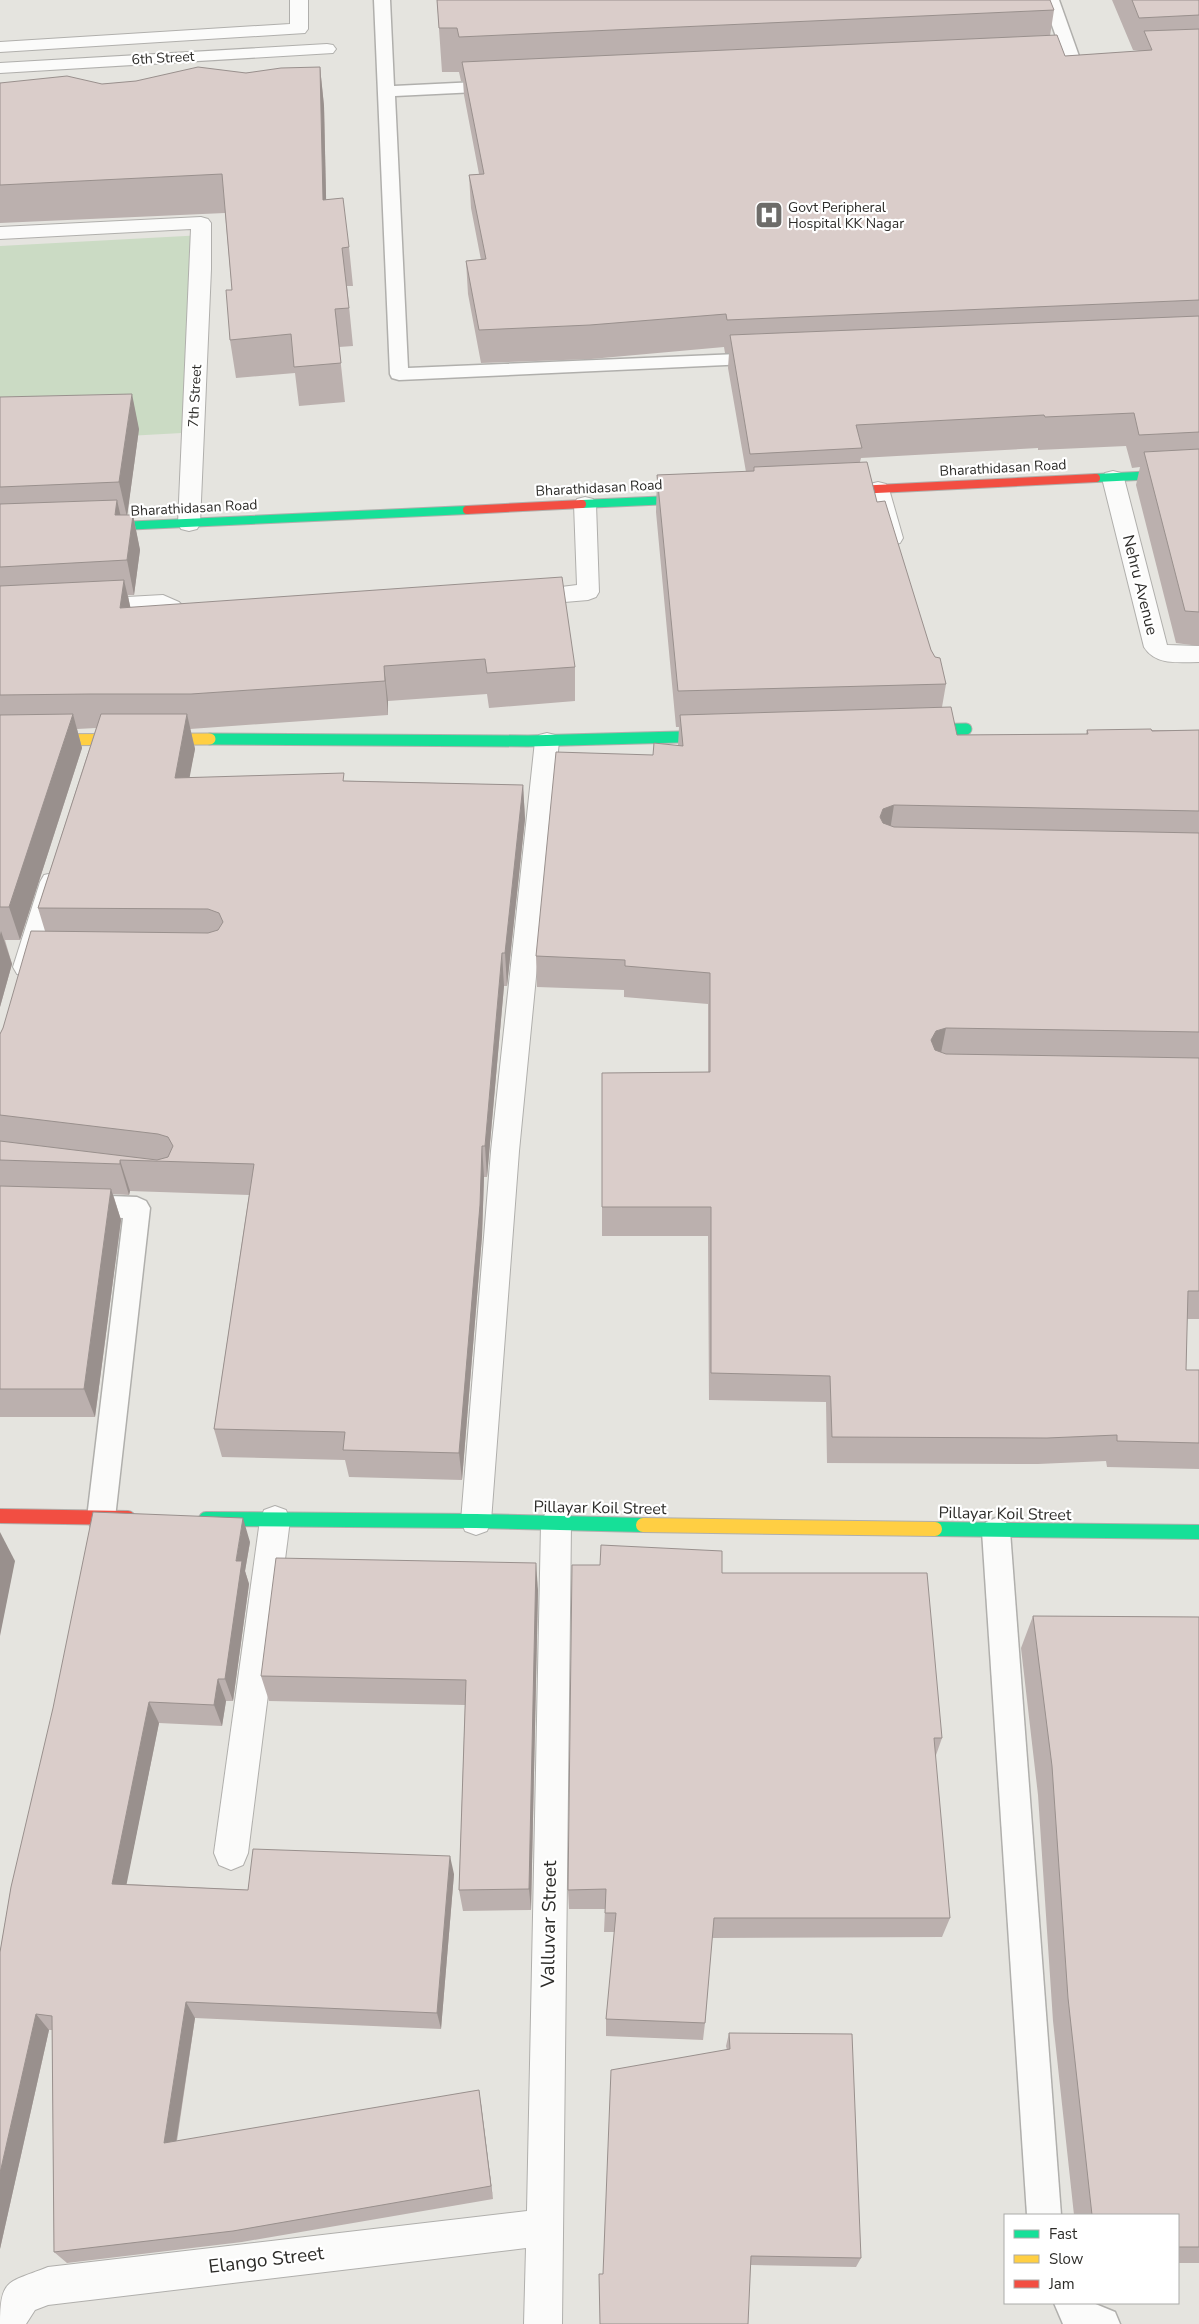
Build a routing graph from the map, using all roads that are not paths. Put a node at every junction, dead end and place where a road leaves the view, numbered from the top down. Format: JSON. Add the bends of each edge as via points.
{"nodes":[{"id":1,"x":299,"y":0,"type":"edge"},
{"id":2,"x":382,"y":0,"type":"edge"},
{"id":3,"x":1051,"y":0,"type":"edge"},
{"id":4,"x":0,"y":47,"type":"edge"},
{"id":5,"x":327,"y":48,"type":"dead end"},
{"id":6,"x":1092,"y":58,"type":"edge"},
{"id":7,"x":1072,"y":59,"type":"junction"},
{"id":8,"x":1052,"y":60,"type":"edge"},
{"id":9,"x":0,"y":68,"type":"edge"},
{"id":10,"x":515,"y":85,"type":"edge"},
{"id":11,"x":386,"y":91,"type":"junction"},
{"id":12,"x":0,"y":233,"type":"edge"},
{"id":13,"x":784,"y":358,"type":"edge"},
{"id":14,"x":1199,"y":473,"type":"edge"},
{"id":15,"x":1113,"y":478,"type":"junction"},
{"id":16,"x":878,"y":489,"type":"junction"},
{"id":17,"x":829,"y":491,"type":"edge"},
{"id":18,"x":702,"y":498,"type":"edge"},
{"id":19,"x":584,"y":504,"type":"junction"},
{"id":20,"x":189,"y":524,"type":"junction"},
{"id":21,"x":86,"y":528,"type":"edge"},
{"id":22,"x":897,"y":555,"type":"edge"},
{"id":23,"x":508,"y":598,"type":"edge"},
{"id":24,"x":66,"y":609,"type":"edge"},
{"id":25,"x":222,"y":618,"type":"edge"},
{"id":26,"x":1199,"y":654,"type":"edge"},
{"id":27,"x":966,"y":729,"type":"dead end"},
{"id":28,"x":906,"y":730,"type":"edge"},
{"id":29,"x":726,"y":736,"type":"edge"},
{"id":30,"x":99,"y":738,"type":"junction"},
{"id":31,"x":0,"y":740,"type":"edge"},
{"id":32,"x":547,"y":741,"type":"junction"},
{"id":33,"x":90,"y":766,"type":"edge"},
{"id":34,"x":60,"y":860,"type":"edge"},
{"id":35,"x":20,"y":953,"type":"junction"},
{"id":36,"x":59,"y":954,"type":"edge"},
{"id":37,"x":20,"y":989,"type":"edge"},
{"id":38,"x":59,"y":1205,"type":"edge"},
{"id":39,"x":0,"y":1516,"type":"edge"},
{"id":40,"x":101,"y":1518,"type":"junction"},
{"id":41,"x":140,"y":1518,"type":"edge"},
{"id":42,"x":198,"y":1519,"type":"edge"},
{"id":43,"x":276,"y":1520,"type":"junction"},
{"id":44,"x":476,"y":1521,"type":"junction"},
{"id":45,"x":556,"y":1524,"type":"junction"},
{"id":46,"x":996,"y":1531,"type":"junction"},
{"id":47,"x":1199,"y":1532,"type":"edge"},
{"id":48,"x":230,"y":1854,"type":"dead end"},
{"id":49,"x":1044,"y":2214,"type":"edge"},
{"id":50,"x":544,"y":2227,"type":"junction"},
{"id":51,"x":1072,"y":2304,"type":"edge"},
{"id":52,"x":5,"y":2324,"type":"edge"},
{"id":53,"x":543,"y":2324,"type":"edge"},
{"id":54,"x":1102,"y":2324,"type":"edge"}],
"edges":[{"from":1,"to":4,"type":"street","via":[[299,29]]},
{"from":2,"to":11,"type":"lane"},
{"from":3,"to":7,"type":"lane"},
{"from":5,"to":9,"type":"street","name":"6th Street"},
{"from":6,"to":7,"type":"lane"},
{"from":7,"to":8,"type":"lane"},
{"from":10,"to":11,"type":"lane"},
{"from":11,"to":13,"type":"lane","via":[[399,374]]},
{"from":12,"to":20,"type":"street","name":"7th Street","via":[[200,223]]},
{"from":14,"to":15,"type":"street","name":"Bharathidasan Road"},
{"from":15,"to":16,"type":"street","name":"Bharathidasan Road"},
{"from":15,"to":26,"type":"street","name":"Nehru Avenue","via":[[1156,647],[1168,654]]},
{"from":16,"to":17,"type":"street","name":"Bharathidasan Road"},
{"from":16,"to":22,"type":"street"},
{"from":18,"to":19,"type":"street","name":"Bharathidasan Road"},
{"from":19,"to":20,"type":"street","name":"Bharathidasan Road"},
{"from":19,"to":23,"type":"street","via":[[588,592]]},
{"from":20,"to":21,"type":"street","name":"Bharathidasan Road"},
{"from":24,"to":25,"type":"street","via":[[163,603],[176,613],[190,617]]},
{"from":27,"to":28,"type":"street"},
{"from":29,"to":32,"type":"street"},
{"from":30,"to":31,"type":"street"},
{"from":30,"to":32,"type":"street"},
{"from":30,"to":33,"type":"street"},
{"from":32,"to":44,"type":"street","via":[[506,1151]]},
{"from":34,"to":35,"type":"street"},
{"from":35,"to":36,"type":"street"},
{"from":35,"to":37,"type":"street"},
{"from":38,"to":40,"type":"lane","via":[[137,1208]]},
{"from":39,"to":40,"type":"street"},
{"from":40,"to":41,"type":"street"},
{"from":42,"to":43,"type":"street","name":"Pillayar Koil Street"},
{"from":43,"to":44,"type":"street","name":"Pillayar Koil Street"},
{"from":43,"to":48,"type":"street"},
{"from":44,"to":45,"type":"street","name":"Pillayar Koil Street"},
{"from":45,"to":46,"type":"street","name":"Pillayar Koil Street"},
{"from":45,"to":50,"type":"street","name":"Valluvar Street"},
{"from":46,"to":47,"type":"street","name":"Pillayar Koil Street"},
{"from":46,"to":49,"type":"lane"},
{"from":50,"to":52,"type":"street","name":"Elango Street","via":[[48,2286],[22,2296]]},
{"from":50,"to":53,"type":"street","name":"Valluvar Street"},
{"from":51,"to":54,"type":"lane","via":[[1076,2313]]}]}
